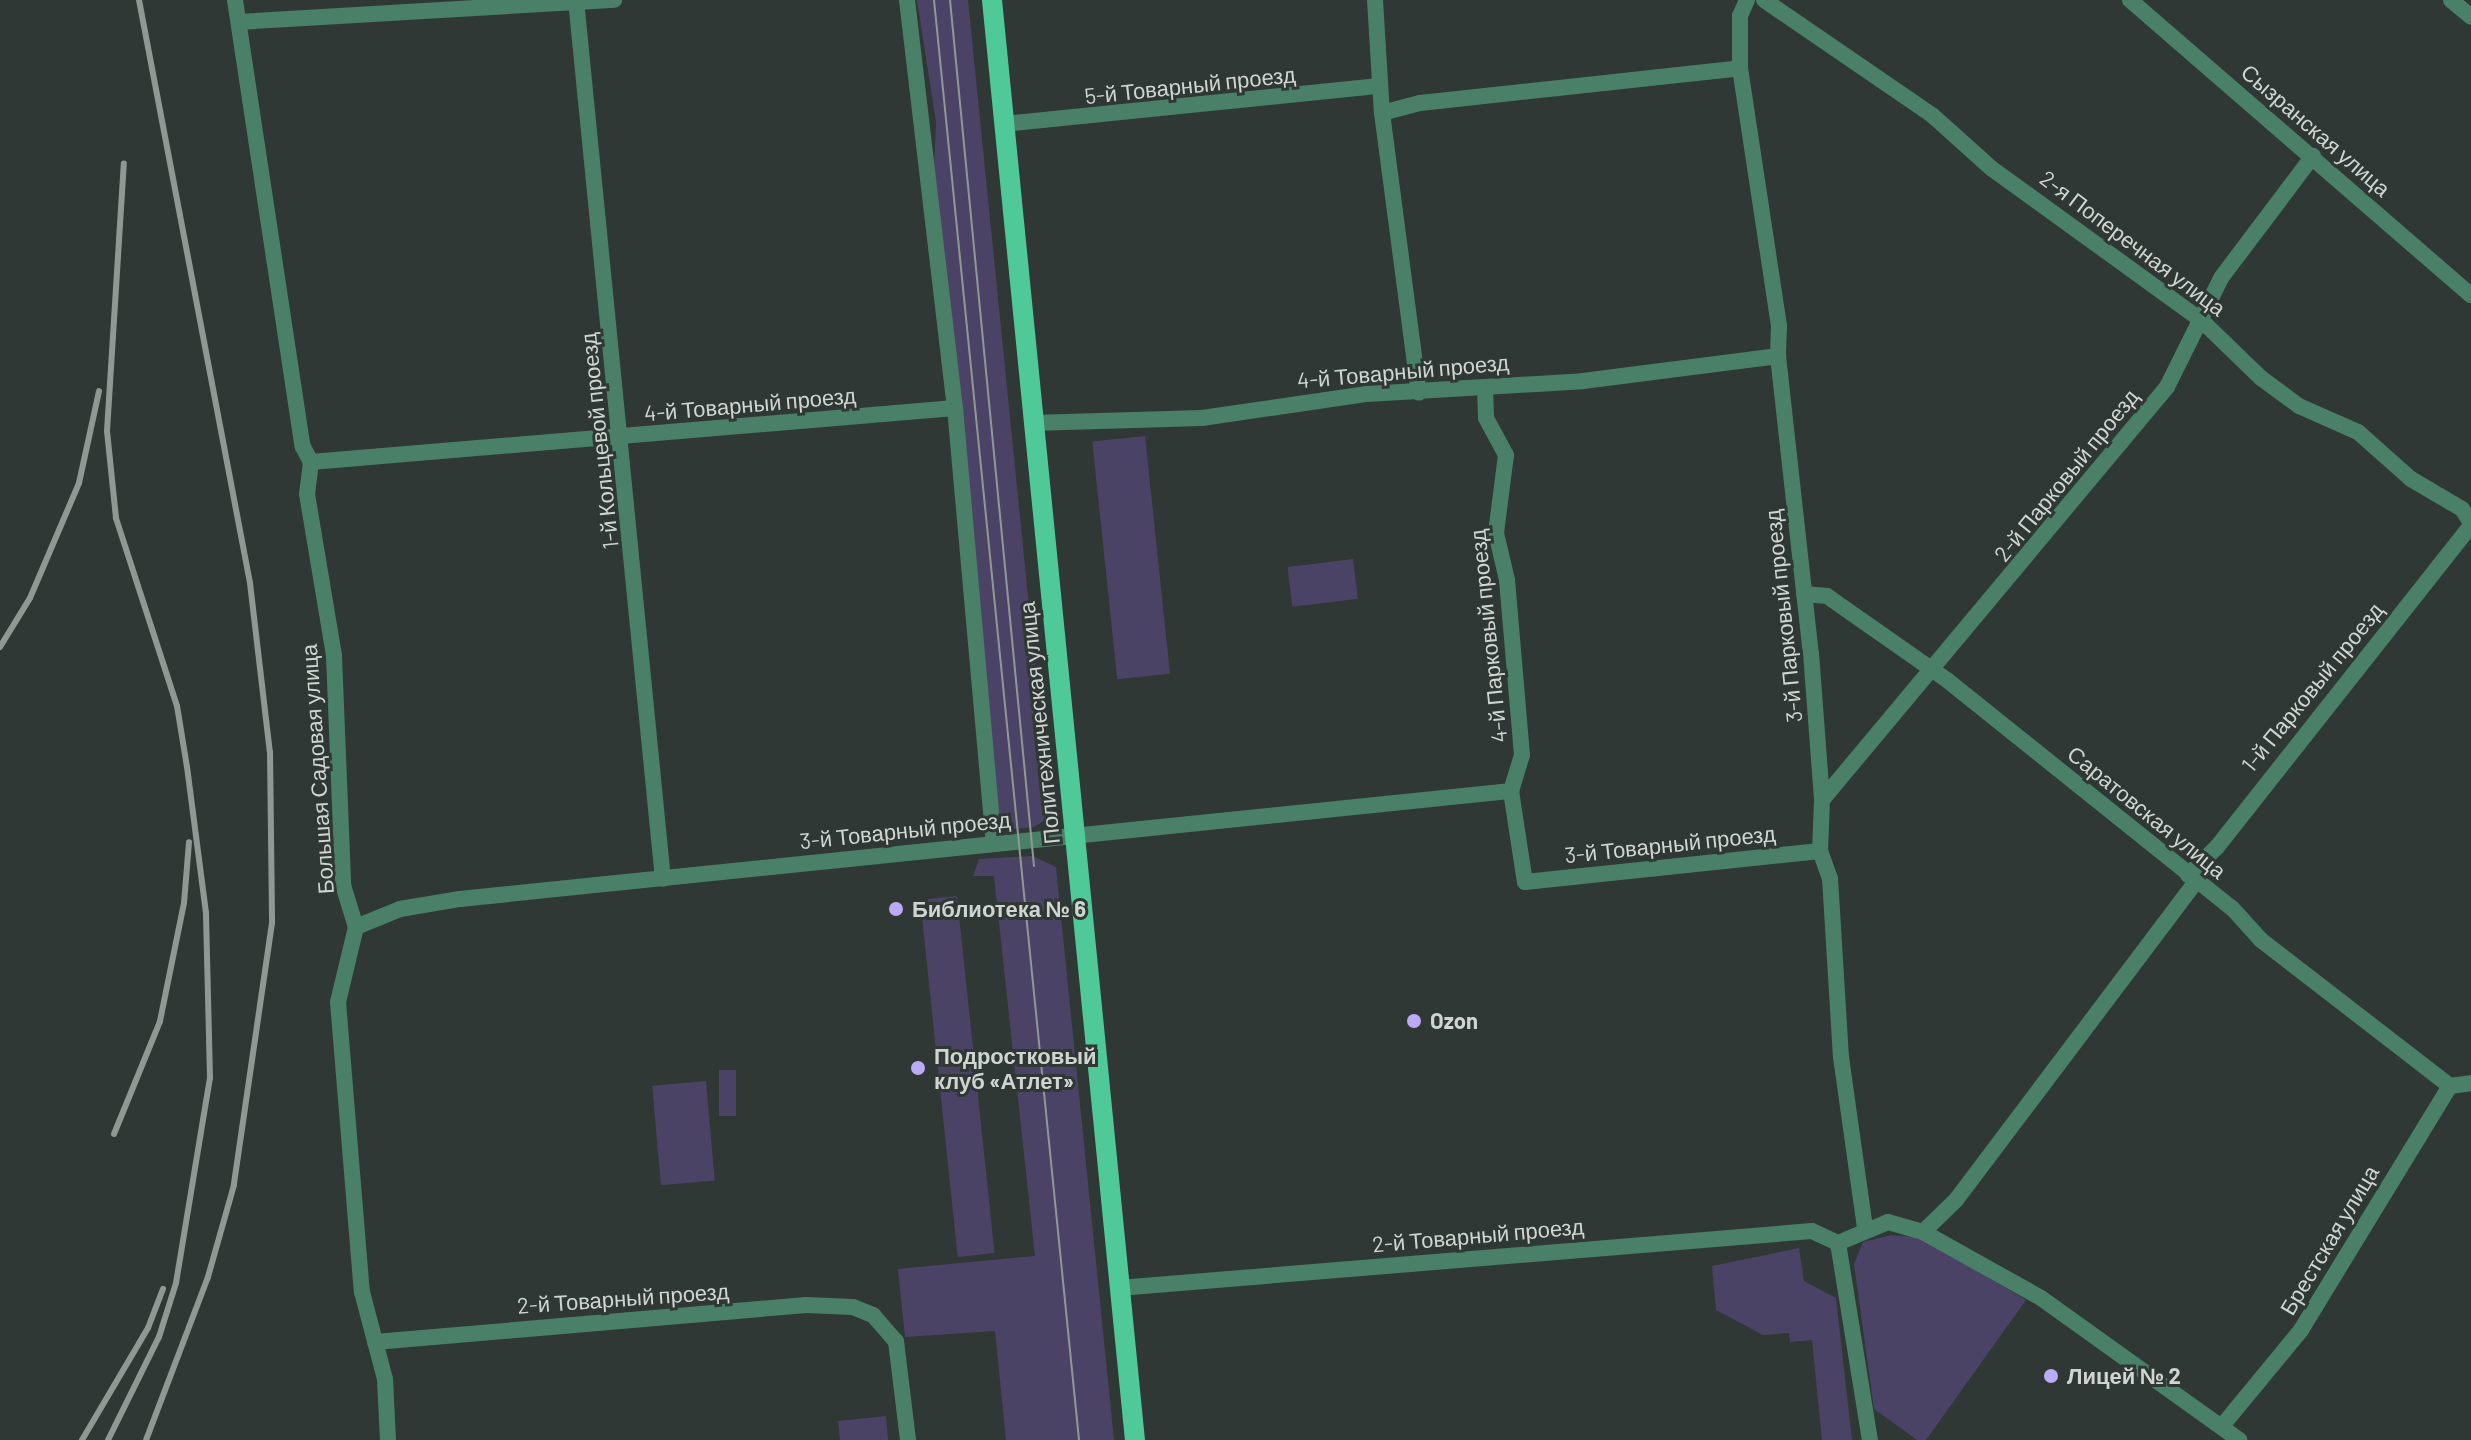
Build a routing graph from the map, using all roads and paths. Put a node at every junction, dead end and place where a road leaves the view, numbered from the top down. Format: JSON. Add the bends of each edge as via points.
{"nodes":[{"id":1,"x":235,"y":0,"type":"edge"},
{"id":2,"x":614,"y":0,"type":"edge"},
{"id":3,"x":907,"y":0,"type":"edge"},
{"id":4,"x":992,"y":0,"type":"edge"},
{"id":5,"x":1375,"y":0,"type":"edge"},
{"id":6,"x":1747,"y":0,"type":"edge"},
{"id":7,"x":1764,"y":0,"type":"edge"},
{"id":8,"x":2130,"y":0,"type":"edge"},
{"id":9,"x":2451,"y":0,"type":"edge"},
{"id":10,"x":576,"y":1,"type":"edge"},
{"id":11,"x":2471,"y":17,"type":"edge"},
{"id":12,"x":239,"y":22,"type":"junction"},
{"id":13,"x":1740,"y":68,"type":"junction"},
{"id":14,"x":1379,"y":86,"type":"junction"},
{"id":15,"x":1382,"y":113,"type":"junction"},
{"id":16,"x":1004,"y":124,"type":"junction"},
{"id":17,"x":2313,"y":156,"type":"junction"},
{"id":18,"x":2471,"y":295,"type":"edge"},
{"id":19,"x":2201,"y":320,"type":"junction"},
{"id":20,"x":1778,"y":356,"type":"junction"},
{"id":21,"x":1485,"y":388,"type":"junction"},
{"id":22,"x":1419,"y":393,"type":"junction"},
{"id":23,"x":955,"y":408,"type":"junction"},
{"id":24,"x":1032,"y":423,"type":"junction"},
{"id":25,"x":621,"y":438,"type":"junction"},
{"id":26,"x":311,"y":462,"type":"junction"},
{"id":27,"x":2470,"y":519,"type":"edge"},
{"id":28,"x":1804,"y":594,"type":"junction"},
{"id":29,"x":1934,"y":670,"type":"junction"},
{"id":30,"x":1511,"y":791,"type":"junction"},
{"id":31,"x":1822,"y":800,"type":"junction"},
{"id":32,"x":1074,"y":835,"type":"junction"},
{"id":33,"x":994,"y":843,"type":"junction"},
{"id":34,"x":1820,"y":851,"type":"junction"},
{"id":35,"x":663,"y":879,"type":"junction"},
{"id":36,"x":2192,"y":879,"type":"junction"},
{"id":37,"x":1525,"y":882,"type":"joint"},
{"id":38,"x":356,"y":927,"type":"junction"},
{"id":39,"x":2471,"y":1083,"type":"edge"},
{"id":40,"x":2450,"y":1086,"type":"junction"},
{"id":41,"x":1865,"y":1228,"type":"junction"},
{"id":42,"x":1923,"y":1232,"type":"junction"},
{"id":43,"x":1838,"y":1243,"type":"junction"},
{"id":44,"x":1119,"y":1288,"type":"junction"},
{"id":45,"x":375,"y":1342,"type":"junction"},
{"id":46,"x":2222,"y":1426,"type":"junction"},
{"id":47,"x":388,"y":1440,"type":"edge"},
{"id":48,"x":908,"y":1440,"type":"edge"},
{"id":49,"x":1135,"y":1440,"type":"edge"},
{"id":50,"x":1870,"y":1440,"type":"edge"},
{"id":51,"x":2239,"y":1440,"type":"edge"}],
"edges":[{"from":1,"to":12,"type":"street","name":"Большая Садовая улица"},
{"from":2,"to":10,"type":"street"},
{"from":3,"to":23,"type":"street"},
{"from":4,"to":16,"type":"main road","name":"Политехническая улица"},
{"from":5,"to":14,"type":"street"},
{"from":6,"to":13,"type":"street","name":"3-й Парковый проезд","via":[[1740,16]]},
{"from":7,"to":19,"type":"street","name":"2-я Поперечная улица","via":[[1932,115],[1991,168]]},
{"from":8,"to":17,"type":"street","name":"Сызранская улица"},
{"from":9,"to":11,"type":"street"},
{"from":10,"to":12,"type":"street"},
{"from":10,"to":25,"type":"street","name":"1-й Кольцевой проезд","via":[[589,96],[598,255],[614,345]]},
{"from":12,"to":26,"type":"street","name":"Большая Садовая улица","via":[[256,160],[303,447]]},
{"from":13,"to":15,"type":"street","via":[[1420,103]]},
{"from":13,"to":20,"type":"street","name":"3-й Парковый проезд","via":[[1779,326]]},
{"from":14,"to":15,"type":"street"},
{"from":14,"to":16,"type":"street","name":"5-й Товарный проезд"},
{"from":15,"to":22,"type":"street"},
{"from":16,"to":24,"type":"main road","name":"Политехническая улица"},
{"from":17,"to":18,"type":"street","name":"Сызранская улица"},
{"from":17,"to":19,"type":"street","name":"2-й Парковый проезд","via":[[2221,278]]},
{"from":19,"to":27,"type":"street","name":"2-я Поперечная улица","via":[[2261,378],[2299,406],[2358,432],[2411,479]]},
{"from":19,"to":29,"type":"street","name":"2-й Парковый проезд","via":[[2167,387]]},
{"from":20,"to":21,"type":"street","name":"4-й Товарный проезд"},
{"from":20,"to":28,"type":"street","name":"3-й Парковый проезд"},
{"from":21,"to":22,"type":"street","name":"4-й Товарный проезд"},
{"from":21,"to":30,"type":"street","name":"4-й Парковый проезд","via":[[1486,418],[1506,455],[1496,533],[1507,580],[1522,755]]},
{"from":22,"to":24,"type":"street","name":"4-й Товарный проезд","via":[[1367,394],[1202,418]]},
{"from":23,"to":25,"type":"street","name":"4-й Товарный проезд"},
{"from":23,"to":33,"type":"street"},
{"from":24,"to":32,"type":"main road","name":"Политехническая улица"},
{"from":25,"to":26,"type":"street","name":"4-й Товарный проезд"},
{"from":25,"to":35,"type":"street","name":"1-й Кольцевой проезд"},
{"from":26,"to":38,"type":"street","name":"Большая Садовая улица","via":[[307,494],[334,656],[343,885]]},
{"from":27,"to":36,"type":"street","name":"1-й Парковый проезд"},
{"from":28,"to":29,"type":"street","name":"Саратовская улица","via":[[1827,596]]},
{"from":28,"to":31,"type":"street","name":"3-й Парковый проезд"},
{"from":29,"to":31,"type":"street","name":"2-й Парковый проезд"},
{"from":29,"to":36,"type":"street","name":"Саратовская улица"},
{"from":30,"to":32,"type":"street","name":"3-й Товарный проезд"},
{"from":30,"to":37,"type":"street","name":"4-й Парковый проезд"},
{"from":31,"to":34,"type":"street","name":"3-й Парковый проезд"},
{"from":32,"to":33,"type":"street","name":"3-й Товарный проезд"},
{"from":32,"to":44,"type":"main road","name":"Политехническая улица"},
{"from":33,"to":35,"type":"street","name":"3-й Товарный проезд"},
{"from":34,"to":37,"type":"street","name":"3-й Товарный проезд"},
{"from":34,"to":41,"type":"street","name":"3-й Парковый проезд","via":[[1830,878],[1841,1057]]},
{"from":35,"to":38,"type":"street","name":"3-й Товарный проезд","via":[[460,899],[400,909]]},
{"from":36,"to":40,"type":"street","name":"Саратовская улица"},
{"from":36,"to":42,"type":"street","name":"1-й Парковый проезд","via":[[1956,1200]]},
{"from":38,"to":45,"type":"street","via":[[338,1002],[362,1292]]},
{"from":39,"to":40,"type":"street"},
{"from":40,"to":46,"type":"street","name":"Брестская улица","via":[[2301,1330]]},
{"from":41,"to":42,"type":"street","via":[[1888,1222]]},
{"from":41,"to":43,"type":"street"},
{"from":42,"to":46,"type":"street","via":[[2041,1298],[2190,1409]]},
{"from":43,"to":44,"type":"street","name":"2-й Товарный проезд","via":[[1812,1231]]},
{"from":43,"to":50,"type":"street"},
{"from":44,"to":49,"type":"main road","name":"Политехническая улица"},
{"from":45,"to":47,"type":"street","via":[[385,1379]]},
{"from":45,"to":48,"type":"street","name":"2-й Товарный проезд","via":[[806,1305],[853,1307],[873,1315],[896,1341]]},
{"from":46,"to":51,"type":"street"}]}
